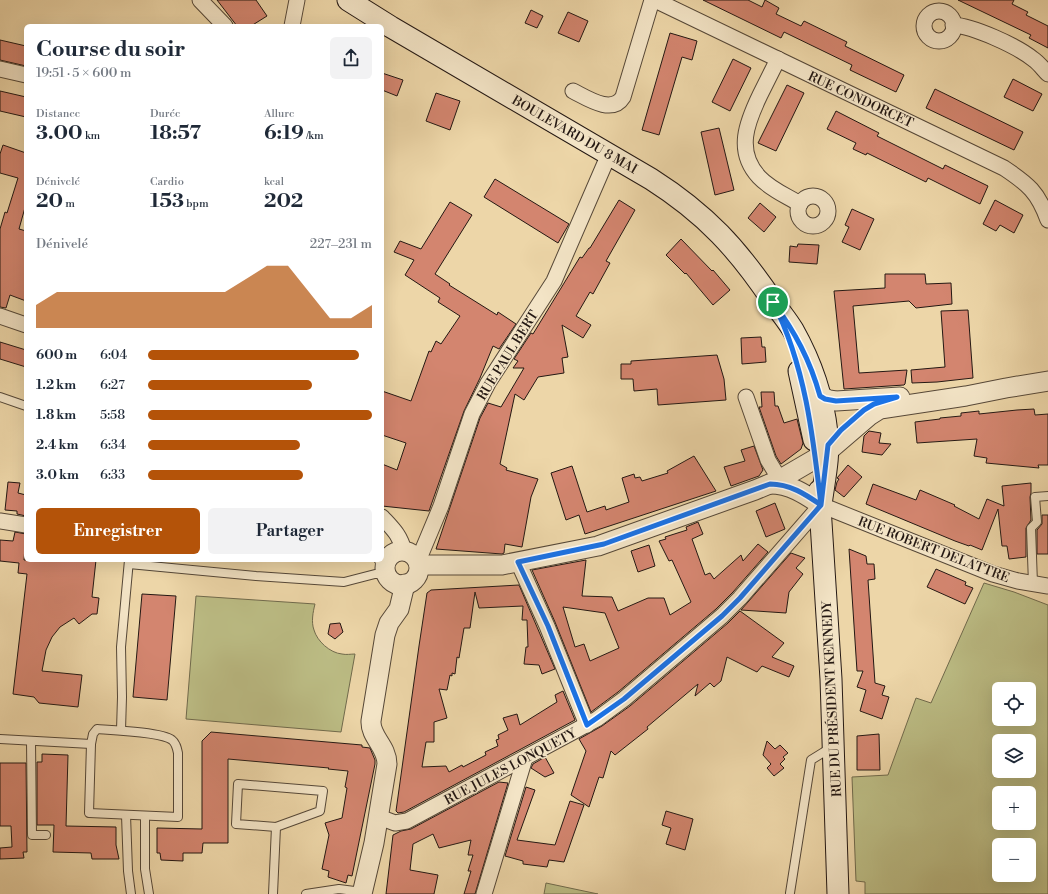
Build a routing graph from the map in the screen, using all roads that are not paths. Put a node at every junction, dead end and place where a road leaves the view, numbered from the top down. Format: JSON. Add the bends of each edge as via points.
{"nodes":[{"id":1,"x":200,"y":0,"type":"edge"},
{"id":2,"x":297,"y":0,"type":"edge"},
{"id":3,"x":348,"y":0,"type":"edge"},
{"id":4,"x":653,"y":0,"type":"edge"},
{"id":5,"x":223,"y":24,"type":"edge"},
{"id":6,"x":292,"y":24,"type":"edge"},
{"id":7,"x":954,"y":25,"type":"dead end"},
{"id":8,"x":778,"y":59,"type":"junction"},
{"id":9,"x":0,"y":69,"type":"edge"},
{"id":10,"x":1048,"y":74,"type":"edge"},
{"id":11,"x":24,"y":75,"type":"edge"},
{"id":12,"x":573,"y":91,"type":"dead end"},
{"id":13,"x":609,"y":154,"type":"junction"},
{"id":14,"x":1043,"y":193,"type":"edge"},
{"id":15,"x":800,"y":204,"type":"dead end"},
{"id":16,"x":1048,"y":220,"type":"edge"},
{"id":17,"x":773,"y":302,"type":"junction"},
{"id":18,"x":0,"y":316,"type":"edge"},
{"id":19,"x":24,"y":325,"type":"edge"},
{"id":20,"x":1048,"y":382,"type":"edge"},
{"id":21,"x":1006,"y":388,"type":"junction"},
{"id":22,"x":820,"y":396,"type":"junction"},
{"id":23,"x":0,"y":397,"type":"edge"},
{"id":24,"x":746,"y":397,"type":"dead end"},
{"id":25,"x":897,"y":397,"type":"junction"},
{"id":26,"x":24,"y":404,"type":"edge"},
{"id":27,"x":828,"y":446,"type":"junction"},
{"id":28,"x":777,"y":483,"type":"junction"},
{"id":29,"x":1048,"y":496,"type":"edge"},
{"id":30,"x":821,"y":505,"type":"junction"},
{"id":31,"x":384,"y":519,"type":"edge"},
{"id":32,"x":0,"y":521,"type":"edge"},
{"id":33,"x":24,"y":525,"type":"edge"},
{"id":34,"x":129,"y":562,"type":"edge"},
{"id":35,"x":400,"y":562,"type":"edge"},
{"id":36,"x":518,"y":562,"type":"junction"},
{"id":37,"x":1033,"y":584,"type":"junction"},
{"id":38,"x":1048,"y":586,"type":"edge"},
{"id":39,"x":587,"y":725,"type":"junction"},
{"id":40,"x":121,"y":730,"type":"junction"},
{"id":41,"x":0,"y":738,"type":"edge"},
{"id":42,"x":31,"y":741,"type":"junction"},
{"id":43,"x":91,"y":744,"type":"junction"},
{"id":44,"x":834,"y":746,"type":"junction"},
{"id":45,"x":525,"y":758,"type":"junction"},
{"id":46,"x":126,"y":815,"type":"junction"},
{"id":47,"x":145,"y":816,"type":"junction"},
{"id":48,"x":379,"y":817,"type":"junction"},
{"id":49,"x":276,"y":826,"type":"junction"},
{"id":50,"x":46,"y":836,"type":"dead end"},
{"id":51,"x":361,"y":891,"type":"edge"},
{"id":52,"x":790,"y":893,"type":"dead end"},
{"id":53,"x":131,"y":894,"type":"edge"},
{"id":54,"x":149,"y":894,"type":"edge"},
{"id":55,"x":273,"y":894,"type":"edge"},
{"id":56,"x":306,"y":894,"type":"edge"},
{"id":57,"x":484,"y":894,"type":"edge"},
{"id":58,"x":838,"y":894,"type":"edge"}],
"edges":[{"from":1,"to":5,"type":"street"},
{"from":2,"to":6,"type":"street"},
{"from":3,"to":13,"type":"main road","name":"BOULEVARD DU 8 MAI"},
{"from":4,"to":8,"type":"street","name":"RUE CONDORCET"},
{"from":4,"to":12,"type":"street","via":[[621,101],[608,106]]},
{"from":7,"to":10,"type":"street","via":[[967,26],[1020,50]]},
{"from":8,"to":14,"type":"street","name":"RUE CONDORCET","via":[[989,160]]},
{"from":8,"to":15,"type":"street","via":[[750,118],[746,130],[746,148],[750,164],[759,177]]},
{"from":9,"to":11,"type":"street"},
{"from":13,"to":17,"type":"main road","name":"BOULEVARD DU 8 MAI","via":[[676,195],[705,219],[734,248]]},
{"from":13,"to":35,"type":"street","name":"RUE PAUL BERT","via":[[554,281],[488,383],[472,414],[441,506]]},
{"from":14,"to":16,"type":"street","name":"RUE CONDORCET"},
{"from":17,"to":22,"type":"main road","name":"BOULEVARD DU 8 MAI","via":[[790,325],[805,353]]},
{"from":17,"to":27,"type":"main road","name":"BOULEVARD DU 8 MAI","via":[[786,328],[811,422]]},
{"from":18,"to":19,"type":"street"},
{"from":20,"to":21,"type":"street"},
{"from":21,"to":25,"type":"street","via":[[965,389]]},
{"from":21,"to":27,"type":"street","via":[[880,410]]},
{"from":22,"to":25,"type":"street","via":[[836,401]]},
{"from":22,"to":27,"type":"main road","name":"BOULEVARD DU 8 MAI"},
{"from":23,"to":26,"type":"lane"},
{"from":24,"to":28,"type":"street"},
{"from":25,"to":27,"type":"street","via":[[864,410]]},
{"from":27,"to":28,"type":"street","via":[[802,468]]},
{"from":27,"to":30,"type":"main road","name":"BOULEVARD DU 8 MAI"},
{"from":28,"to":30,"type":"street","via":[[803,493]]},
{"from":28,"to":36,"type":"street","via":[[608,543]]},
{"from":29,"to":37,"type":"lane","via":[[1035,497],[1037,522],[1031,528]]},
{"from":30,"to":37,"type":"street","name":"RUE ROBERT DELATTRE","via":[[989,573]]},
{"from":30,"to":39,"type":"street","name":"RUE JULES LONQUETY","via":[[722,616],[624,699]]},
{"from":30,"to":44,"type":"main road","name":"RUE DU PRÉSIDENT KENNEDY"},
{"from":31,"to":35,"type":"street","via":[[402,542]]},
{"from":32,"to":33,"type":"street"},
{"from":34,"to":35,"type":"lane","via":[[256,576],[344,582],[382,574]]},
{"from":34,"to":40,"type":"lane","via":[[121,647]]},
{"from":35,"to":36,"type":"street","via":[[496,566]]},
{"from":35,"to":48,"type":"street","via":[[395,583],[406,584],[397,612],[389,623],[385,635],[371,721],[372,731],[384,749],[387,759]]},
{"from":36,"to":39,"type":"street","via":[[548,626]]},
{"from":37,"to":38,"type":"street","name":"RUE ROBERT DELATTRE"},
{"from":39,"to":45,"type":"street","name":"RUE JULES LONQUETY"},
{"from":40,"to":43,"type":"lane","via":[[97,729]]},
{"from":40,"to":47,"type":"lane","via":[[164,736],[173,740],[176,745],[178,817]]},
{"from":41,"to":42,"type":"lane"},
{"from":42,"to":43,"type":"lane"},
{"from":42,"to":50,"type":"lane","via":[[32,835]]},
{"from":43,"to":46,"type":"lane","via":[[89,813]]},
{"from":44,"to":52,"type":"lane","via":[[811,760]]},
{"from":44,"to":58,"type":"main road","name":"RUE DU PRÉSIDENT KENNEDY"},
{"from":45,"to":48,"type":"street","name":"RUE JULES LONQUETY","via":[[407,821],[395,823]]},
{"from":45,"to":57,"type":"street"},
{"from":46,"to":47,"type":"lane"},
{"from":46,"to":53,"type":"lane"},
{"from":47,"to":54,"type":"lane","via":[[145,869]]},
{"from":48,"to":51,"type":"street"},
{"from":49,"to":49,"type":"lane","via":[[320,811],[323,791],[238,784],[236,824]]},
{"from":49,"to":55,"type":"lane"},
{"from":51,"to":56,"type":"lane","via":[[335,889]]}]}
